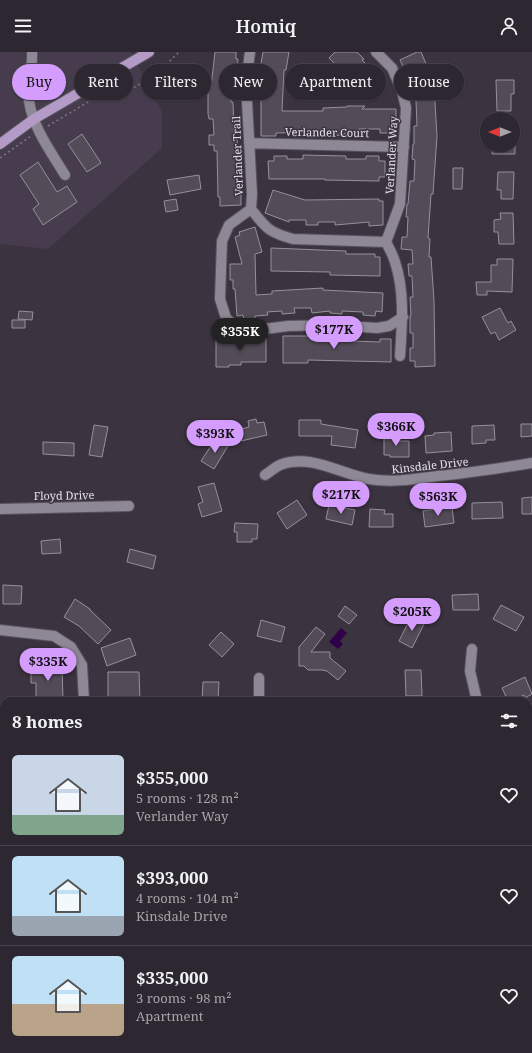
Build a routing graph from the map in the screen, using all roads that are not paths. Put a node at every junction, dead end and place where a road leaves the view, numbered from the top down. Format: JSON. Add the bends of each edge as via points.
{"nodes":[{"id":1,"x":32,"y":52,"type":"edge"},
{"id":2,"x":149,"y":52,"type":"edge"},
{"id":3,"x":250,"y":52,"type":"edge"},
{"id":4,"x":376,"y":52,"type":"edge"},
{"id":5,"x":34,"y":119,"type":"junction"},
{"id":6,"x":249,"y":143,"type":"junction"},
{"id":7,"x":0,"y":144,"type":"edge"},
{"id":8,"x":404,"y":147,"type":"junction"},
{"id":9,"x":65,"y":175,"type":"dead end"},
{"id":10,"x":251,"y":209,"type":"junction"},
{"id":11,"x":386,"y":242,"type":"junction"},
{"id":12,"x":403,"y":317,"type":"junction"},
{"id":13,"x":400,"y":356,"type":"dead end"},
{"id":14,"x":532,"y":463,"type":"edge"},
{"id":15,"x":265,"y":475,"type":"dead end"},
{"id":16,"x":129,"y":506,"type":"dead end"},
{"id":17,"x":0,"y":509,"type":"edge"},
{"id":18,"x":0,"y":630,"type":"edge"},
{"id":19,"x":472,"y":649,"type":"dead end"},
{"id":20,"x":259,"y":678,"type":"dead end"},
{"id":21,"x":84,"y":697,"type":"edge"},
{"id":22,"x":259,"y":697,"type":"edge"},
{"id":23,"x":476,"y":697,"type":"edge"}],
"edges":[{"from":1,"to":5,"type":"street","via":[[29,100]]},
{"from":2,"to":5,"type":"main road"},
{"from":3,"to":6,"type":"street","name":"Verlander Trail","via":[[246,83]]},
{"from":4,"to":8,"type":"street","name":"Verlander Way","via":[[392,68],[402,91],[406,108]]},
{"from":5,"to":7,"type":"main road"},
{"from":5,"to":9,"type":"street"},
{"from":6,"to":8,"type":"street","name":"Verlander Court"},
{"from":6,"to":10,"type":"street","name":"Verlander Trail"},
{"from":8,"to":11,"type":"street","name":"Verlander Way","via":[[400,204]]},
{"from":10,"to":11,"type":"street","name":"Verlander Trail","via":[[267,229],[280,236],[293,239]]},
{"from":10,"to":12,"type":"street","via":[[228,225],[222,241],[220,299],[226,318],[238,329],[249,331],[288,326],[333,325],[378,328],[389,326]]},
{"from":11,"to":12,"type":"street","via":[[400,279]]},
{"from":12,"to":13,"type":"street"},
{"from":14,"to":15,"type":"street","name":"Kinsdale Drive","via":[[395,482],[363,478],[314,462],[301,461],[280,465]]},
{"from":16,"to":17,"type":"street","name":"Floyd Drive"},
{"from":18,"to":21,"type":"street","via":[[54,636],[71,647],[82,665]]},
{"from":19,"to":23,"type":"street","via":[[470,671]]},
{"from":20,"to":22,"type":"street"}]}
